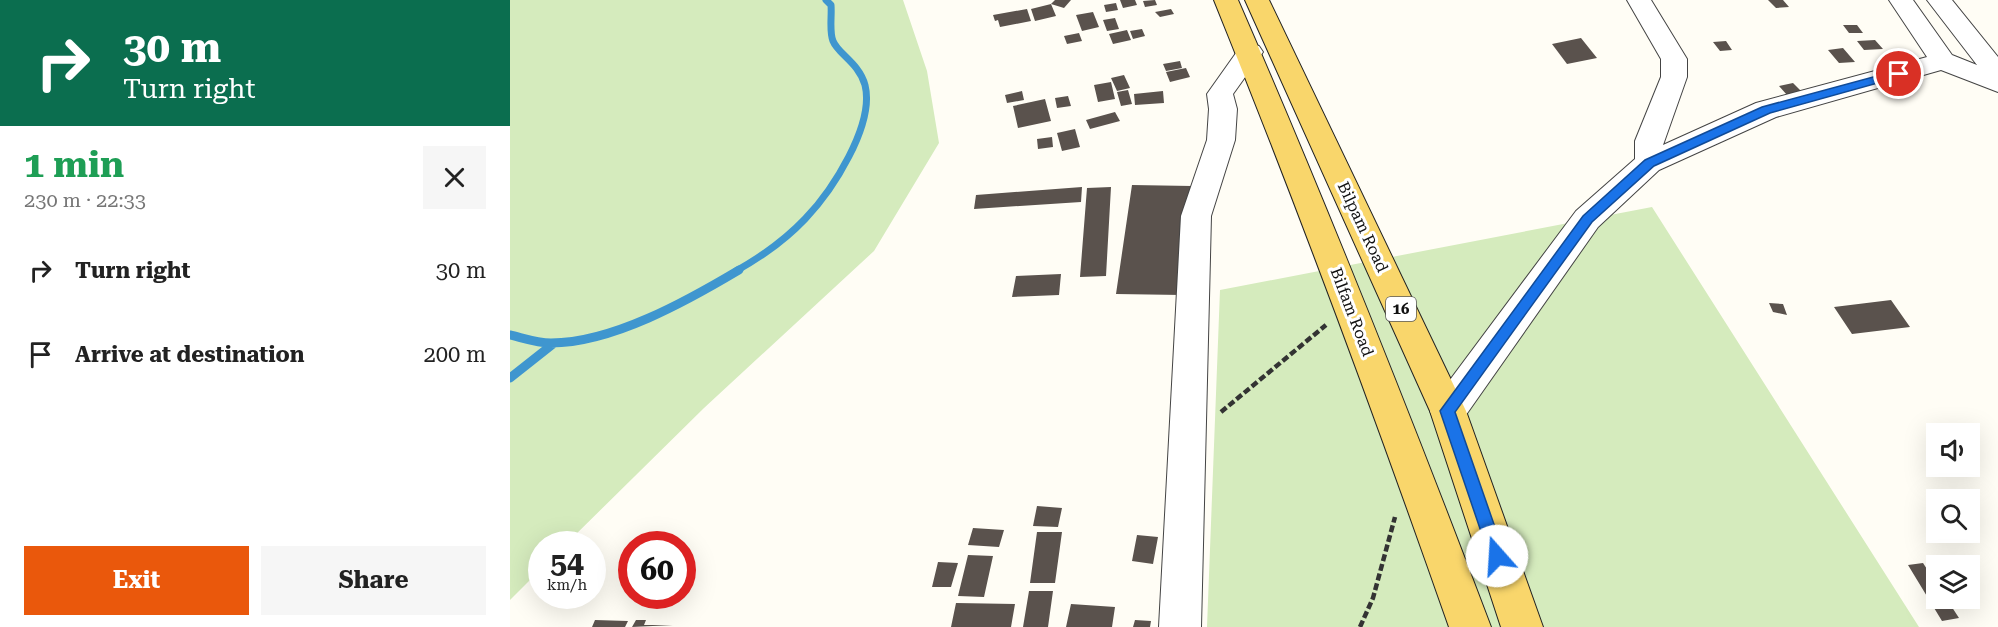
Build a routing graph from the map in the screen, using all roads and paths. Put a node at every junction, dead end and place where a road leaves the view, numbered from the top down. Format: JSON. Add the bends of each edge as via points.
{"nodes":[{"id":1,"x":1226,"y":0,"type":"edge"},
{"id":2,"x":1257,"y":0,"type":"edge"},
{"id":3,"x":1639,"y":0,"type":"edge"},
{"id":4,"x":1901,"y":0,"type":"edge"},
{"id":5,"x":1939,"y":0,"type":"edge"},
{"id":6,"x":1250,"y":52,"type":"junction"},
{"id":7,"x":1943,"y":62,"type":"junction"},
{"id":8,"x":1998,"y":74,"type":"edge"},
{"id":9,"x":1998,"y":83,"type":"edge"},
{"id":10,"x":1650,"y":163,"type":"junction"},
{"id":11,"x":1349,"y":305,"type":"junction"},
{"id":12,"x":1448,"y":411,"type":"junction"},
{"id":13,"x":1202,"y":421,"type":"junction"},
{"id":14,"x":1397,"y":505,"type":"dead end"},
{"id":15,"x":1180,"y":627,"type":"edge"},
{"id":16,"x":1360,"y":627,"type":"edge"},
{"id":17,"x":1470,"y":627,"type":"edge"},
{"id":18,"x":1522,"y":627,"type":"edge"}],
"edges":[{"from":1,"to":6,"type":"main road","name":"Bilfam Road"},
{"from":2,"to":12,"type":"main road","name":"Bilpam Road","number":"16"},
{"from":3,"to":10,"type":"street","via":[[1674,59],[1674,77],[1649,141]]},
{"from":4,"to":7,"type":"street"},
{"from":5,"to":8,"type":"street"},
{"from":6,"to":11,"type":"main road","name":"Bilfam Road"},
{"from":6,"to":13,"type":"street","via":[[1220,94],[1225,110],[1215,163],[1196,216]]},
{"from":7,"to":9,"type":"street"},
{"from":7,"to":10,"type":"street","via":[[1766,110]]},
{"from":10,"to":12,"type":"street","via":[[1587,219]]},
{"from":11,"to":13,"type":"path"},
{"from":11,"to":17,"type":"main road","name":"Bilfam Road"},
{"from":12,"to":18,"type":"main road","name":"Bilpam Road","number":"16"},
{"from":13,"to":15,"type":"street"},
{"from":14,"to":16,"type":"path","via":[[1373,598]]}]}
